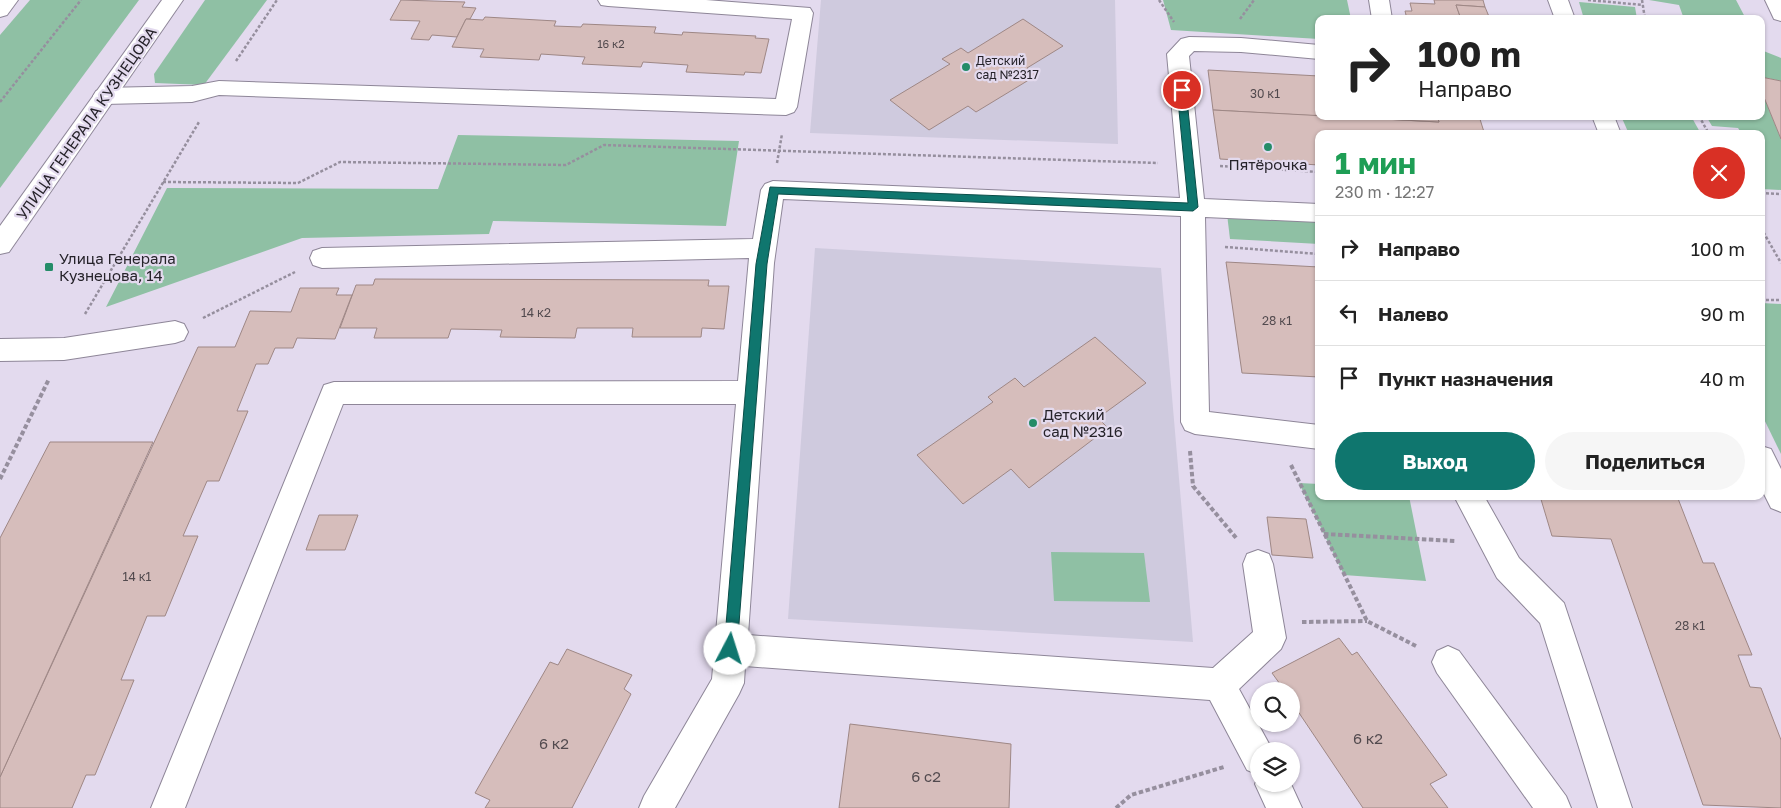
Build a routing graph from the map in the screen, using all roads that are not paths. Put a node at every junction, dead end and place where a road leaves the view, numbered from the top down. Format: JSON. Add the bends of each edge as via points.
{"nodes":[{"id":1,"x":8,"y":0,"type":"edge"},
{"id":2,"x":173,"y":0,"type":"edge"},
{"id":3,"x":608,"y":0,"type":"edge"},
{"id":4,"x":1379,"y":0,"type":"edge"},
{"id":5,"x":1558,"y":0,"type":"edge"},
{"id":6,"x":1775,"y":0,"type":"edge"},
{"id":7,"x":0,"y":10,"type":"edge"},
{"id":8,"x":1781,"y":14,"type":"edge"},
{"id":9,"x":1381,"y":15,"type":"edge"},
{"id":10,"x":1564,"y":15,"type":"edge"},
{"id":11,"x":1315,"y":52,"type":"edge"},
{"id":12,"x":104,"y":96,"type":"junction"},
{"id":13,"x":1193,"y":207,"type":"junction"},
{"id":14,"x":1315,"y":214,"type":"edge"},
{"id":15,"x":0,"y":246,"type":"edge"},
{"id":16,"x":763,"y":248,"type":"junction"},
{"id":17,"x":322,"y":258,"type":"road end"},
{"id":18,"x":175,"y":332,"type":"road end"},
{"id":19,"x":0,"y":350,"type":"edge"},
{"id":20,"x":750,"y":392,"type":"junction"},
{"id":21,"x":1315,"y":437,"type":"edge"},
{"id":22,"x":1765,"y":466,"type":"edge"},
{"id":23,"x":1781,"y":499,"type":"edge"},
{"id":24,"x":1470,"y":500,"type":"edge"},
{"id":25,"x":1258,"y":564,"type":"road end"},
{"id":26,"x":730,"y":649,"type":"junction"},
{"id":27,"x":1448,"y":662,"type":"road end"},
{"id":28,"x":1219,"y":685,"type":"junction"},
{"id":29,"x":1250,"y":743,"type":"edge"},
{"id":30,"x":1276,"y":792,"type":"edge"},
{"id":31,"x":168,"y":808,"type":"edge"},
{"id":32,"x":656,"y":808,"type":"edge"},
{"id":33,"x":1285,"y":808,"type":"edge"},
{"id":34,"x":1554,"y":808,"type":"edge"},
{"id":35,"x":1615,"y":808,"type":"edge"}],
"edges":[{"from":1,"to":7,"type":"main road"},
{"from":2,"to":12,"type":"main road","name":"УЛИЦА ГЕНЕРАЛА КУЗНЕЦОВА"},
{"from":3,"to":12,"type":"main road","via":[[803,13],[786,107],[219,88],[192,94]]},
{"from":4,"to":9,"type":"main road"},
{"from":5,"to":10,"type":"main road"},
{"from":6,"to":8,"type":"main road"},
{"from":11,"to":13,"type":"main road","via":[[1188,44],[1178,54]]},
{"from":12,"to":15,"type":"main road","name":"УЛИЦА ГЕНЕРАЛА КУЗНЕЦОВА"},
{"from":13,"to":14,"type":"main road"},
{"from":13,"to":16,"type":"main road","via":[[773,190]]},
{"from":13,"to":21,"type":"main road","via":[[1195,422]]},
{"from":16,"to":17,"type":"main road"},
{"from":16,"to":20,"type":"main road"},
{"from":18,"to":19,"type":"main road","via":[[64,349]]},
{"from":20,"to":26,"type":"main road"},
{"from":20,"to":31,"type":"main road","via":[[334,393]]},
{"from":22,"to":23,"type":"main road"},
{"from":24,"to":35,"type":"main road","via":[[1508,568],[1553,614]]},
{"from":25,"to":28,"type":"main road","via":[[1270,638]]},
{"from":26,"to":28,"type":"main road"},
{"from":26,"to":32,"type":"main road","via":[[728,683]]},
{"from":27,"to":34,"type":"main road"},
{"from":28,"to":29,"type":"main road"},
{"from":30,"to":33,"type":"main road"}]}
